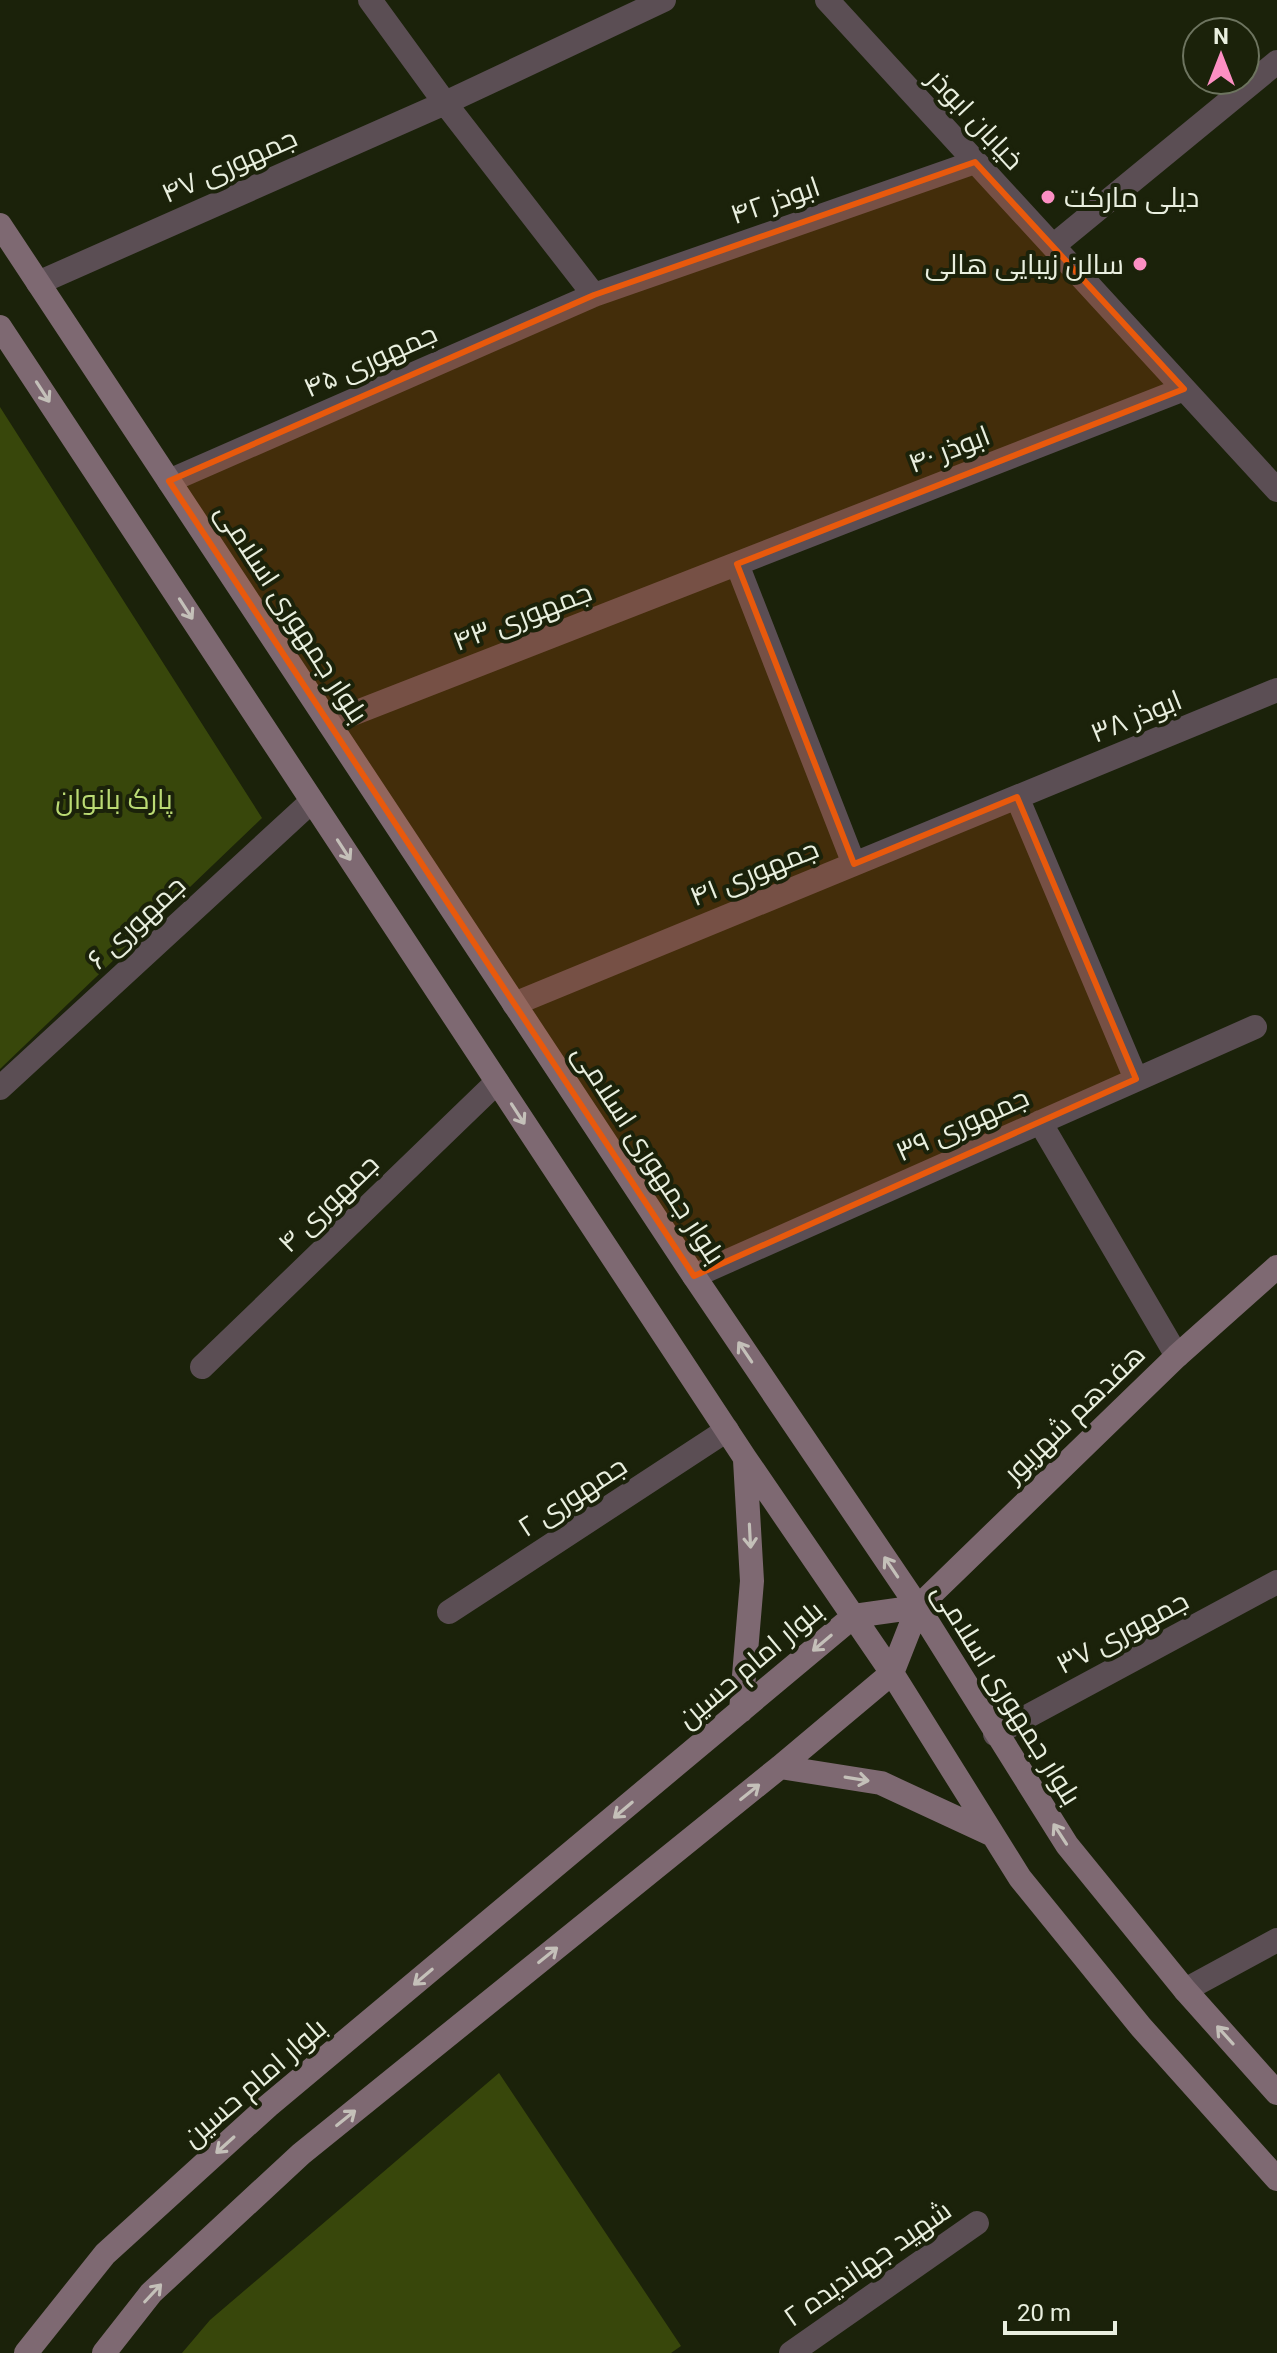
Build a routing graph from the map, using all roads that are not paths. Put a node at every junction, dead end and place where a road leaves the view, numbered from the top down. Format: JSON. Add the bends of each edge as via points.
{"nodes":[{"id":1,"x":370,"y":0,"type":"edge"},
{"id":2,"x":664,"y":0,"type":"edge"},
{"id":3,"x":827,"y":0,"type":"edge"},
{"id":4,"x":1277,"y":62,"type":"edge"},
{"id":5,"x":445,"y":103,"type":"junction"},
{"id":6,"x":975,"y":162,"type":"junction"},
{"id":7,"x":0,"y":225,"type":"edge"},
{"id":8,"x":1053,"y":246,"type":"junction"},
{"id":9,"x":38,"y":283,"type":"junction"},
{"id":10,"x":594,"y":295,"type":"junction"},
{"id":11,"x":0,"y":327,"type":"edge"},
{"id":12,"x":1184,"y":389,"type":"junction"},
{"id":13,"x":169,"y":481,"type":"junction"},
{"id":14,"x":1277,"y":490,"type":"edge"},
{"id":15,"x":737,"y":564,"type":"junction"},
{"id":16,"x":1277,"y":690,"type":"edge"},
{"id":17,"x":329,"y":723,"type":"junction"},
{"id":18,"x":1017,"y":797,"type":"junction"},
{"id":19,"x":312,"y":801,"type":"junction"},
{"id":20,"x":854,"y":864,"type":"junction"},
{"id":21,"x":514,"y":1004,"type":"junction"},
{"id":22,"x":1255,"y":1027,"type":"dead end"},
{"id":23,"x":1136,"y":1079,"type":"junction"},
{"id":24,"x":497,"y":1082,"type":"junction"},
{"id":25,"x":0,"y":1088,"type":"edge"},
{"id":26,"x":1040,"y":1122,"type":"junction"},
{"id":27,"x":1277,"y":1267,"type":"edge"},
{"id":28,"x":694,"y":1276,"type":"junction"},
{"id":29,"x":1177,"y":1356,"type":"junction"},
{"id":30,"x":202,"y":1367,"type":"dead end"},
{"id":31,"x":727,"y":1430,"type":"junction"},
{"id":32,"x":745,"y":1458,"type":"junction"},
{"id":33,"x":1277,"y":1582,"type":"edge"},
{"id":34,"x":918,"y":1607,"type":"junction"},
{"id":35,"x":449,"y":1612,"type":"dead end"},
{"id":36,"x":854,"y":1616,"type":"junction"},
{"id":37,"x":892,"y":1673,"type":"junction"},
{"id":38,"x":741,"y":1711,"type":"junction"},
{"id":39,"x":995,"y":1734,"type":"junction"},
{"id":40,"x":780,"y":1767,"type":"junction"},
{"id":41,"x":991,"y":1834,"type":"junction"},
{"id":42,"x":1277,"y":1940,"type":"edge"},
{"id":43,"x":1185,"y":1990,"type":"junction"},
{"id":44,"x":1277,"y":2093,"type":"edge"},
{"id":45,"x":1277,"y":2179,"type":"edge"},
{"id":46,"x":977,"y":2223,"type":"dead end"},
{"id":47,"x":26,"y":2353,"type":"edge"},
{"id":48,"x":104,"y":2353,"type":"edge"},
{"id":49,"x":791,"y":2353,"type":"edge"}],
"edges":[{"from":1,"to":5,"type":"street"},
{"from":2,"to":5,"type":"street","name":"جمهوری ۴۷"},
{"from":3,"to":6,"type":"street","name":"خیابان ابوذر"},
{"from":4,"to":8,"type":"street"},
{"from":5,"to":9,"type":"street","name":"جمهوری ۴۷"},
{"from":5,"to":10,"type":"street"},
{"from":6,"to":8,"type":"street","name":"خیابان ابوذر"},
{"from":6,"to":10,"type":"street","name":"ابوذر ۴۲"},
{"from":7,"to":9,"type":"street","name":"بلوار جمهوری اسلامی"},
{"from":8,"to":12,"type":"street","name":"خیابان ابوذر"},
{"from":9,"to":13,"type":"street","name":"بلوار جمهوری اسلامی"},
{"from":10,"to":13,"type":"street","name":"جمهوری ۴۵"},
{"from":11,"to":19,"type":"street","one_way":true},
{"from":12,"to":14,"type":"street","name":"خیابان ابوذر"},
{"from":12,"to":15,"type":"street","name":"ابوذر ۴۰"},
{"from":13,"to":17,"type":"street","name":"بلوار جمهوری اسلامی"},
{"from":15,"to":17,"type":"street","name":"جمهوری ۴۳"},
{"from":15,"to":20,"type":"street"},
{"from":16,"to":18,"type":"street","name":"ابوذر ۳۸"},
{"from":17,"to":21,"type":"street","name":"بلوار جمهوری اسلامی"},
{"from":18,"to":20,"type":"street","name":"جمهوری ۴۱"},
{"from":18,"to":23,"type":"street"},
{"from":19,"to":24,"type":"street","one_way":true},
{"from":19,"to":25,"type":"street","name":"جمهوری ۶"},
{"from":20,"to":21,"type":"street","name":"جمهوری ۴۱"},
{"from":21,"to":28,"type":"street","name":"بلوار جمهوری اسلامی"},
{"from":22,"to":23,"type":"street","name":"جمهوری ۳۹"},
{"from":23,"to":26,"type":"street","name":"جمهوری ۳۹"},
{"from":24,"to":30,"type":"street","name":"جمهوری ۴"},
{"from":24,"to":31,"type":"street","one_way":true},
{"from":26,"to":28,"type":"street","name":"جمهوری ۳۹"},
{"from":26,"to":29,"type":"street"},
{"from":27,"to":29,"type":"street","name":"هفدهم شهریور"},
{"from":34,"to":28,"type":"street","name":"بلوار جمهوری اسلامی","one_way":true},
{"from":29,"to":34,"type":"street","name":"هفدهم شهریور"},
{"from":31,"to":32,"type":"street"},
{"from":31,"to":35,"type":"street","name":"جمهوری ۲"},
{"from":32,"to":36,"type":"street"},
{"from":32,"to":38,"type":"street","one_way":true,"via":[[752,1581]]},
{"from":33,"to":39,"type":"street","name":"جمهوری ۳۷"},
{"from":34,"to":36,"type":"street","name":"بلوار امام حسین"},
{"from":34,"to":37,"type":"street"},
{"from":34,"to":39,"type":"street","name":"بلوار جمهوری اسلامی"},
{"from":36,"to":37,"type":"street"},
{"from":36,"to":38,"type":"street","name":"بلوار امام حسین","one_way":true},
{"from":37,"to":40,"type":"street"},
{"from":37,"to":41,"type":"street"},
{"from":38,"to":47,"type":"street","name":"بلوار امام حسین","one_way":true,"via":[[268,2106],[105,2254]]},
{"from":43,"to":39,"type":"street","name":"بلوار جمهوری اسلامی","one_way":true,"via":[[1067,1845]]},
{"from":40,"to":41,"type":"street","one_way":true,"via":[[881,1783]]},
{"from":48,"to":40,"type":"street","one_way":true,"via":[[151,2293],[301,2154]]},
{"from":41,"to":45,"type":"street","via":[[1020,1878],[1141,2027]]},
{"from":42,"to":43,"type":"street"},
{"from":44,"to":43,"type":"street","name":"بلوار جمهوری اسلامی","one_way":true},
{"from":46,"to":49,"type":"street","name":"شهید جهاندیده ۲"}]}
